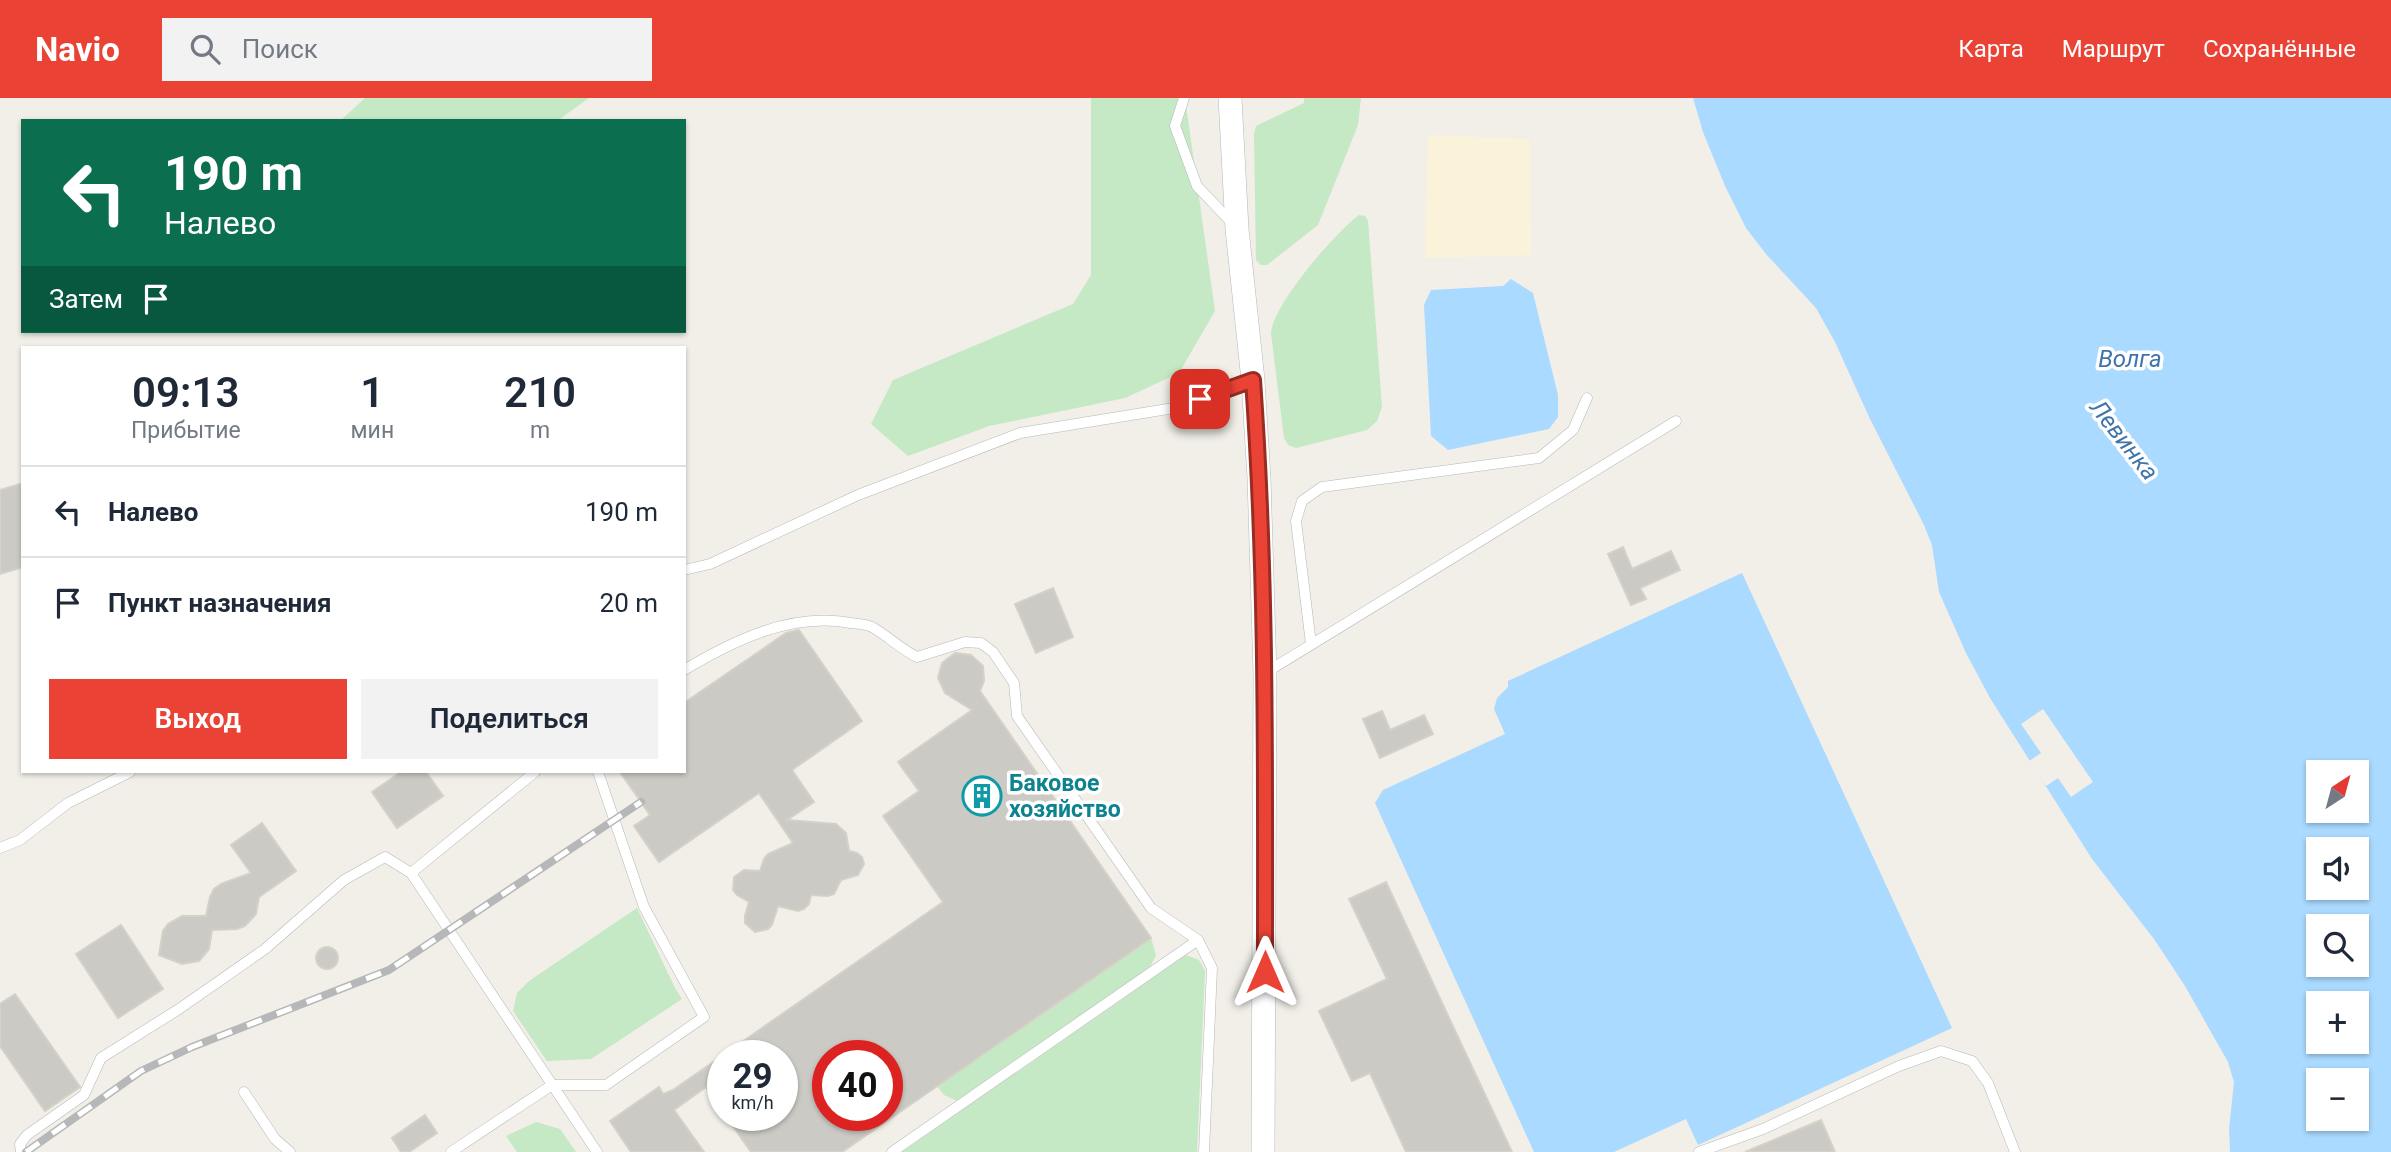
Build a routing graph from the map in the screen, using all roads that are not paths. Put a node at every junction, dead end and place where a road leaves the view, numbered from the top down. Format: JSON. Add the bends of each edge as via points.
{"nodes":[{"id":1,"x":1184,"y":98,"type":"edge"},
{"id":2,"x":1230,"y":98,"type":"edge"},
{"id":3,"x":1237,"y":229,"type":"junction"},
{"id":4,"x":1253,"y":380,"type":"junction"},
{"id":5,"x":1587,"y":398,"type":"dead end"},
{"id":6,"x":1676,"y":421,"type":"dead end"},
{"id":7,"x":686,"y":570,"type":"edge"},
{"id":8,"x":1311,"y":644,"type":"junction"},
{"id":9,"x":686,"y":669,"type":"edge"},
{"id":10,"x":1265,"y":674,"type":"junction"},
{"id":11,"x":128,"y":773,"type":"edge"},
{"id":12,"x":535,"y":773,"type":"edge"},
{"id":13,"x":598,"y":773,"type":"edge"},
{"id":14,"x":0,"y":848,"type":"edge"},
{"id":15,"x":411,"y":873,"type":"junction"},
{"id":16,"x":1198,"y":940,"type":"junction"},
{"id":17,"x":552,"y":1085,"type":"junction"},
{"id":18,"x":244,"y":1091,"type":"dead end"},
{"id":19,"x":21,"y":1152,"type":"edge"},
{"id":20,"x":290,"y":1152,"type":"edge"},
{"id":21,"x":450,"y":1152,"type":"edge"},
{"id":22,"x":597,"y":1152,"type":"edge"},
{"id":23,"x":892,"y":1152,"type":"edge"},
{"id":24,"x":1204,"y":1152,"type":"edge"},
{"id":25,"x":1264,"y":1152,"type":"edge"},
{"id":26,"x":1699,"y":1152,"type":"edge"},
{"id":27,"x":2015,"y":1152,"type":"edge"}],
"edges":[{"from":1,"to":3,"type":"lane","via":[[1175,126],[1197,186]]},
{"from":2,"to":3,"type":"street"},
{"from":3,"to":4,"type":"street"},
{"from":4,"to":7,"type":"lane","via":[[1174,408],[1020,433],[858,495],[710,564]]},
{"from":4,"to":10,"type":"street"},
{"from":5,"to":8,"type":"lane","via":[[1573,430],[1539,458],[1322,487],[1303,501],[1296,522]]},
{"from":6,"to":8,"type":"lane"},
{"from":8,"to":10,"type":"lane"},
{"from":9,"to":16,"type":"lane","via":[[758,633],[798,621],[871,626],[917,657],[965,642],[981,643],[1014,683],[1017,716],[1151,908]]},
{"from":10,"to":25,"type":"street"},
{"from":11,"to":14,"type":"lane","via":[[68,803],[20,840]]},
{"from":12,"to":15,"type":"lane"},
{"from":13,"to":17,"type":"lane","via":[[644,907],[704,1017],[607,1085]]},
{"from":15,"to":17,"type":"lane"},
{"from":15,"to":19,"type":"lane","via":[[385,857],[344,880],[265,949],[101,1058],[84,1095],[27,1135],[20,1144]]},
{"from":16,"to":23,"type":"lane"},
{"from":16,"to":24,"type":"lane","via":[[1212,968]]},
{"from":17,"to":21,"type":"lane"},
{"from":17,"to":22,"type":"lane"},
{"from":18,"to":20,"type":"lane","via":[[275,1139]]},
{"from":26,"to":27,"type":"lane","via":[[1941,1051],[1972,1061],[1988,1083]]}]}
